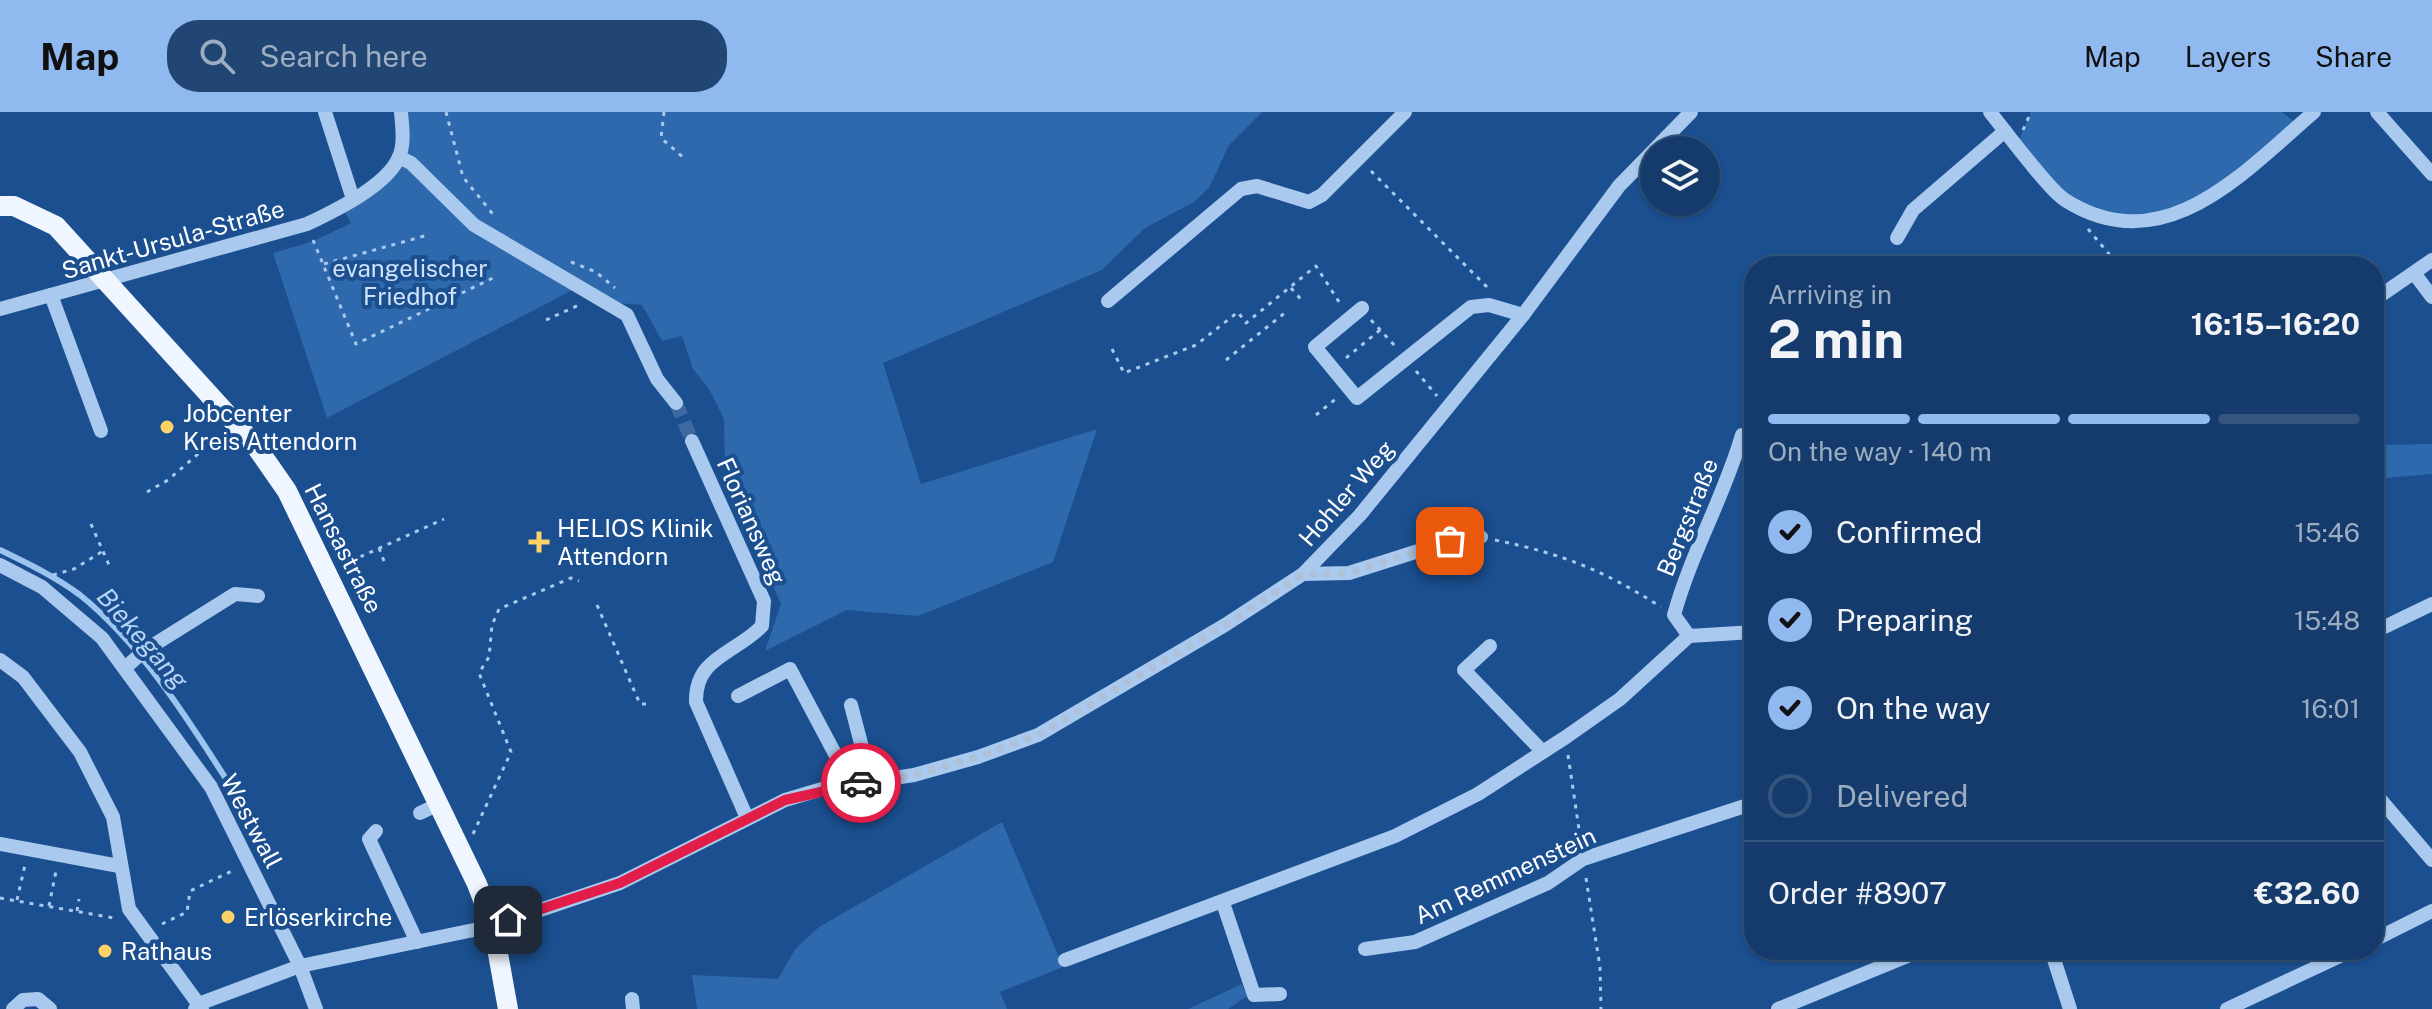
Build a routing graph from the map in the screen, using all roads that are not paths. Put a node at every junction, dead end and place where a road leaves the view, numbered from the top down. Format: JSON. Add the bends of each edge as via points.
{"nodes":[{"id":1,"x":325,"y":112,"type":"edge"},
{"id":2,"x":401,"y":112,"type":"edge"},
{"id":3,"x":1405,"y":112,"type":"edge"},
{"id":4,"x":1691,"y":112,"type":"edge"},
{"id":5,"x":1990,"y":112,"type":"edge"},
{"id":6,"x":2314,"y":112,"type":"edge"},
{"id":7,"x":2377,"y":112,"type":"edge"},
{"id":8,"x":2005,"y":131,"type":"junction"},
{"id":9,"x":399,"y":157,"type":"junction"},
{"id":10,"x":2432,"y":174,"type":"edge"},
{"id":11,"x":353,"y":199,"type":"junction"},
{"id":12,"x":0,"y":206,"type":"edge"},
{"id":13,"x":1897,"y":238,"type":"dead end"},
{"id":14,"x":2432,"y":260,"type":"edge"},
{"id":15,"x":2414,"y":273,"type":"junction"},
{"id":16,"x":107,"y":280,"type":"junction"},
{"id":17,"x":2384,"y":293,"type":"edge"},
{"id":18,"x":51,"y":295,"type":"junction"},
{"id":19,"x":2432,"y":297,"type":"edge"},
{"id":20,"x":1108,"y":301,"type":"dead end"},
{"id":21,"x":1362,"y":308,"type":"dead end"},
{"id":22,"x":0,"y":309,"type":"edge"},
{"id":23,"x":1523,"y":315,"type":"junction"},
{"id":24,"x":676,"y":403,"type":"tunnel mouth"},
{"id":25,"x":101,"y":431,"type":"dead end"},
{"id":26,"x":1742,"y":435,"type":"dead end"},
{"id":27,"x":692,"y":441,"type":"tunnel mouth"},
{"id":28,"x":1481,"y":537,"type":"road end"},
{"id":29,"x":0,"y":565,"type":"edge"},
{"id":30,"x":1303,"y":574,"type":"junction"},
{"id":31,"x":258,"y":596,"type":"dead end"},
{"id":32,"x":2432,"y":604,"type":"edge"},
{"id":33,"x":2384,"y":627,"type":"edge"},
{"id":34,"x":1744,"y":633,"type":"edge"},
{"id":35,"x":1689,"y":636,"type":"junction"},
{"id":36,"x":1490,"y":646,"type":"dead end"},
{"id":37,"x":0,"y":660,"type":"edge"},
{"id":38,"x":127,"y":666,"type":"junction"},
{"id":39,"x":738,"y":696,"type":"dead end"},
{"id":40,"x":851,"y":705,"type":"dead end"},
{"id":41,"x":1543,"y":752,"type":"junction"},
{"id":42,"x":871,"y":782,"type":"junction"},
{"id":43,"x":843,"y":786,"type":"junction"},
{"id":44,"x":2384,"y":804,"type":"edge"},
{"id":45,"x":1744,"y":806,"type":"edge"},
{"id":46,"x":747,"y":818,"type":"junction"},
{"id":47,"x":376,"y":831,"type":"dead end"},
{"id":48,"x":0,"y":844,"type":"edge"},
{"id":49,"x":2432,"y":860,"type":"edge"},
{"id":50,"x":119,"y":866,"type":"junction"},
{"id":51,"x":1223,"y":903,"type":"junction"},
{"id":52,"x":2432,"y":911,"type":"edge"},
{"id":53,"x":493,"y":926,"type":"junction"},
{"id":54,"x":2384,"y":935,"type":"edge"},
{"id":55,"x":417,"y":942,"type":"junction"},
{"id":56,"x":1365,"y":949,"type":"dead end"},
{"id":57,"x":1065,"y":960,"type":"dead end"},
{"id":58,"x":1898,"y":960,"type":"edge"},
{"id":59,"x":2054,"y":960,"type":"edge"},
{"id":60,"x":2332,"y":960,"type":"edge"},
{"id":61,"x":300,"y":966,"type":"junction"},
{"id":62,"x":1280,"y":994,"type":"dead end"},
{"id":63,"x":200,"y":1007,"type":"edge"},
{"id":64,"x":13,"y":1009,"type":"edge"},
{"id":65,"x":50,"y":1009,"type":"edge"},
{"id":66,"x":316,"y":1009,"type":"edge"},
{"id":67,"x":508,"y":1009,"type":"edge"},
{"id":68,"x":1778,"y":1009,"type":"edge"},
{"id":69,"x":2070,"y":1009,"type":"edge"},
{"id":70,"x":2227,"y":1009,"type":"edge"}],
"edges":[{"from":1,"to":11,"type":"street"},
{"from":2,"to":9,"type":"street"},
{"from":3,"to":20,"type":"street","via":[[1322,195],[1309,202],[1257,186],[1241,189]]},
{"from":4,"to":23,"type":"street","name":"Hohler Weg","via":[[1619,186]]},
{"from":5,"to":8,"type":"street"},
{"from":6,"to":8,"type":"street","via":[[2216,195],[2185,212],[2149,220],[2105,218],[2063,200]]},
{"from":7,"to":10,"type":"street"},
{"from":8,"to":13,"type":"street","via":[[1913,210]]},
{"from":9,"to":11,"type":"street","name":"Sankt-Ursula-Straße","via":[[387,174]]},
{"from":9,"to":24,"type":"street","via":[[474,225],[627,315],[657,379]]},
{"from":11,"to":16,"type":"street","name":"Sankt-Ursula-Straße","via":[[307,224]]},
{"from":12,"to":16,"type":"main road","name":"Hansastraße","via":[[14,206],[56,226]]},
{"from":14,"to":15,"type":"street"},
{"from":15,"to":17,"type":"street"},
{"from":15,"to":19,"type":"street"},
{"from":16,"to":18,"type":"street","name":"Sankt-Ursula-Straße"},
{"from":16,"to":53,"type":"main road","name":"Hansastraße","via":[[234,422],[287,491],[430,808],[462,854]]},
{"from":18,"to":22,"type":"street","name":"Sankt-Ursula-Straße"},
{"from":18,"to":25,"type":"street"},
{"from":21,"to":23,"type":"street","via":[[1315,347],[1357,398],[1471,307],[1489,305]]},
{"from":23,"to":30,"type":"street","name":"Hohler Weg","via":[[1360,515]]},
{"from":26,"to":35,"type":"street","name":"Bergstraße","via":[[1674,615]]},
{"from":27,"to":46,"type":"street","name":"Floriansweg","via":[[764,601],[762,626],[699,673],[696,686],[696,702]]},
{"from":28,"to":30,"type":"street","via":[[1450,541],[1349,573]]},
{"from":29,"to":38,"type":"street","name":"Westwall","via":[[42,587],[84,619]]},
{"from":30,"to":42,"type":"street","name":"Hohler Weg","via":[[1038,735],[978,757]]},
{"from":31,"to":38,"type":"street","via":[[235,594]]},
{"from":32,"to":33,"type":"street"},
{"from":34,"to":35,"type":"street"},
{"from":35,"to":41,"type":"street","via":[[1620,699]]},
{"from":36,"to":41,"type":"street","via":[[1464,670]]},
{"from":37,"to":50,"type":"street","via":[[54,713],[86,763],[113,817]]},
{"from":38,"to":61,"type":"street","name":"Westwall","via":[[211,787]]},
{"from":39,"to":43,"type":"street","via":[[790,669],[842,767]]},
{"from":40,"to":42,"type":"street"},
{"from":41,"to":51,"type":"street","via":[[1478,794],[1395,836]]},
{"from":42,"to":43,"type":"street","name":"Hohler Weg"},
{"from":43,"to":46,"type":"street","name":"Hohler Weg","via":[[785,800]]},
{"from":44,"to":49,"type":"street"},
{"from":45,"to":56,"type":"street","name":"Am Remmenstein","via":[[1583,859],[1548,883],[1415,942]]},
{"from":46,"to":53,"type":"street","name":"Hohler Weg","via":[[620,883]]},
{"from":47,"to":55,"type":"street","via":[[369,839],[371,848]]},
{"from":48,"to":50,"type":"street"},
{"from":50,"to":63,"type":"street","via":[[135,922]]},
{"from":51,"to":57,"type":"street"},
{"from":51,"to":62,"type":"street","via":[[1254,995]]},
{"from":52,"to":54,"type":"street"},
{"from":53,"to":55,"type":"street","name":"Hohler Weg"},
{"from":53,"to":67,"type":"main road","name":"Hansastraße"},
{"from":55,"to":61,"type":"street","name":"Hohler Weg"},
{"from":58,"to":68,"type":"street"},
{"from":59,"to":69,"type":"street"},
{"from":60,"to":70,"type":"street"},
{"from":61,"to":63,"type":"street","name":"Hohler Weg"},
{"from":61,"to":66,"type":"street","name":"Westwall"},
{"from":64,"to":65,"type":"street","via":[[23,1000],[38,999]]}]}
